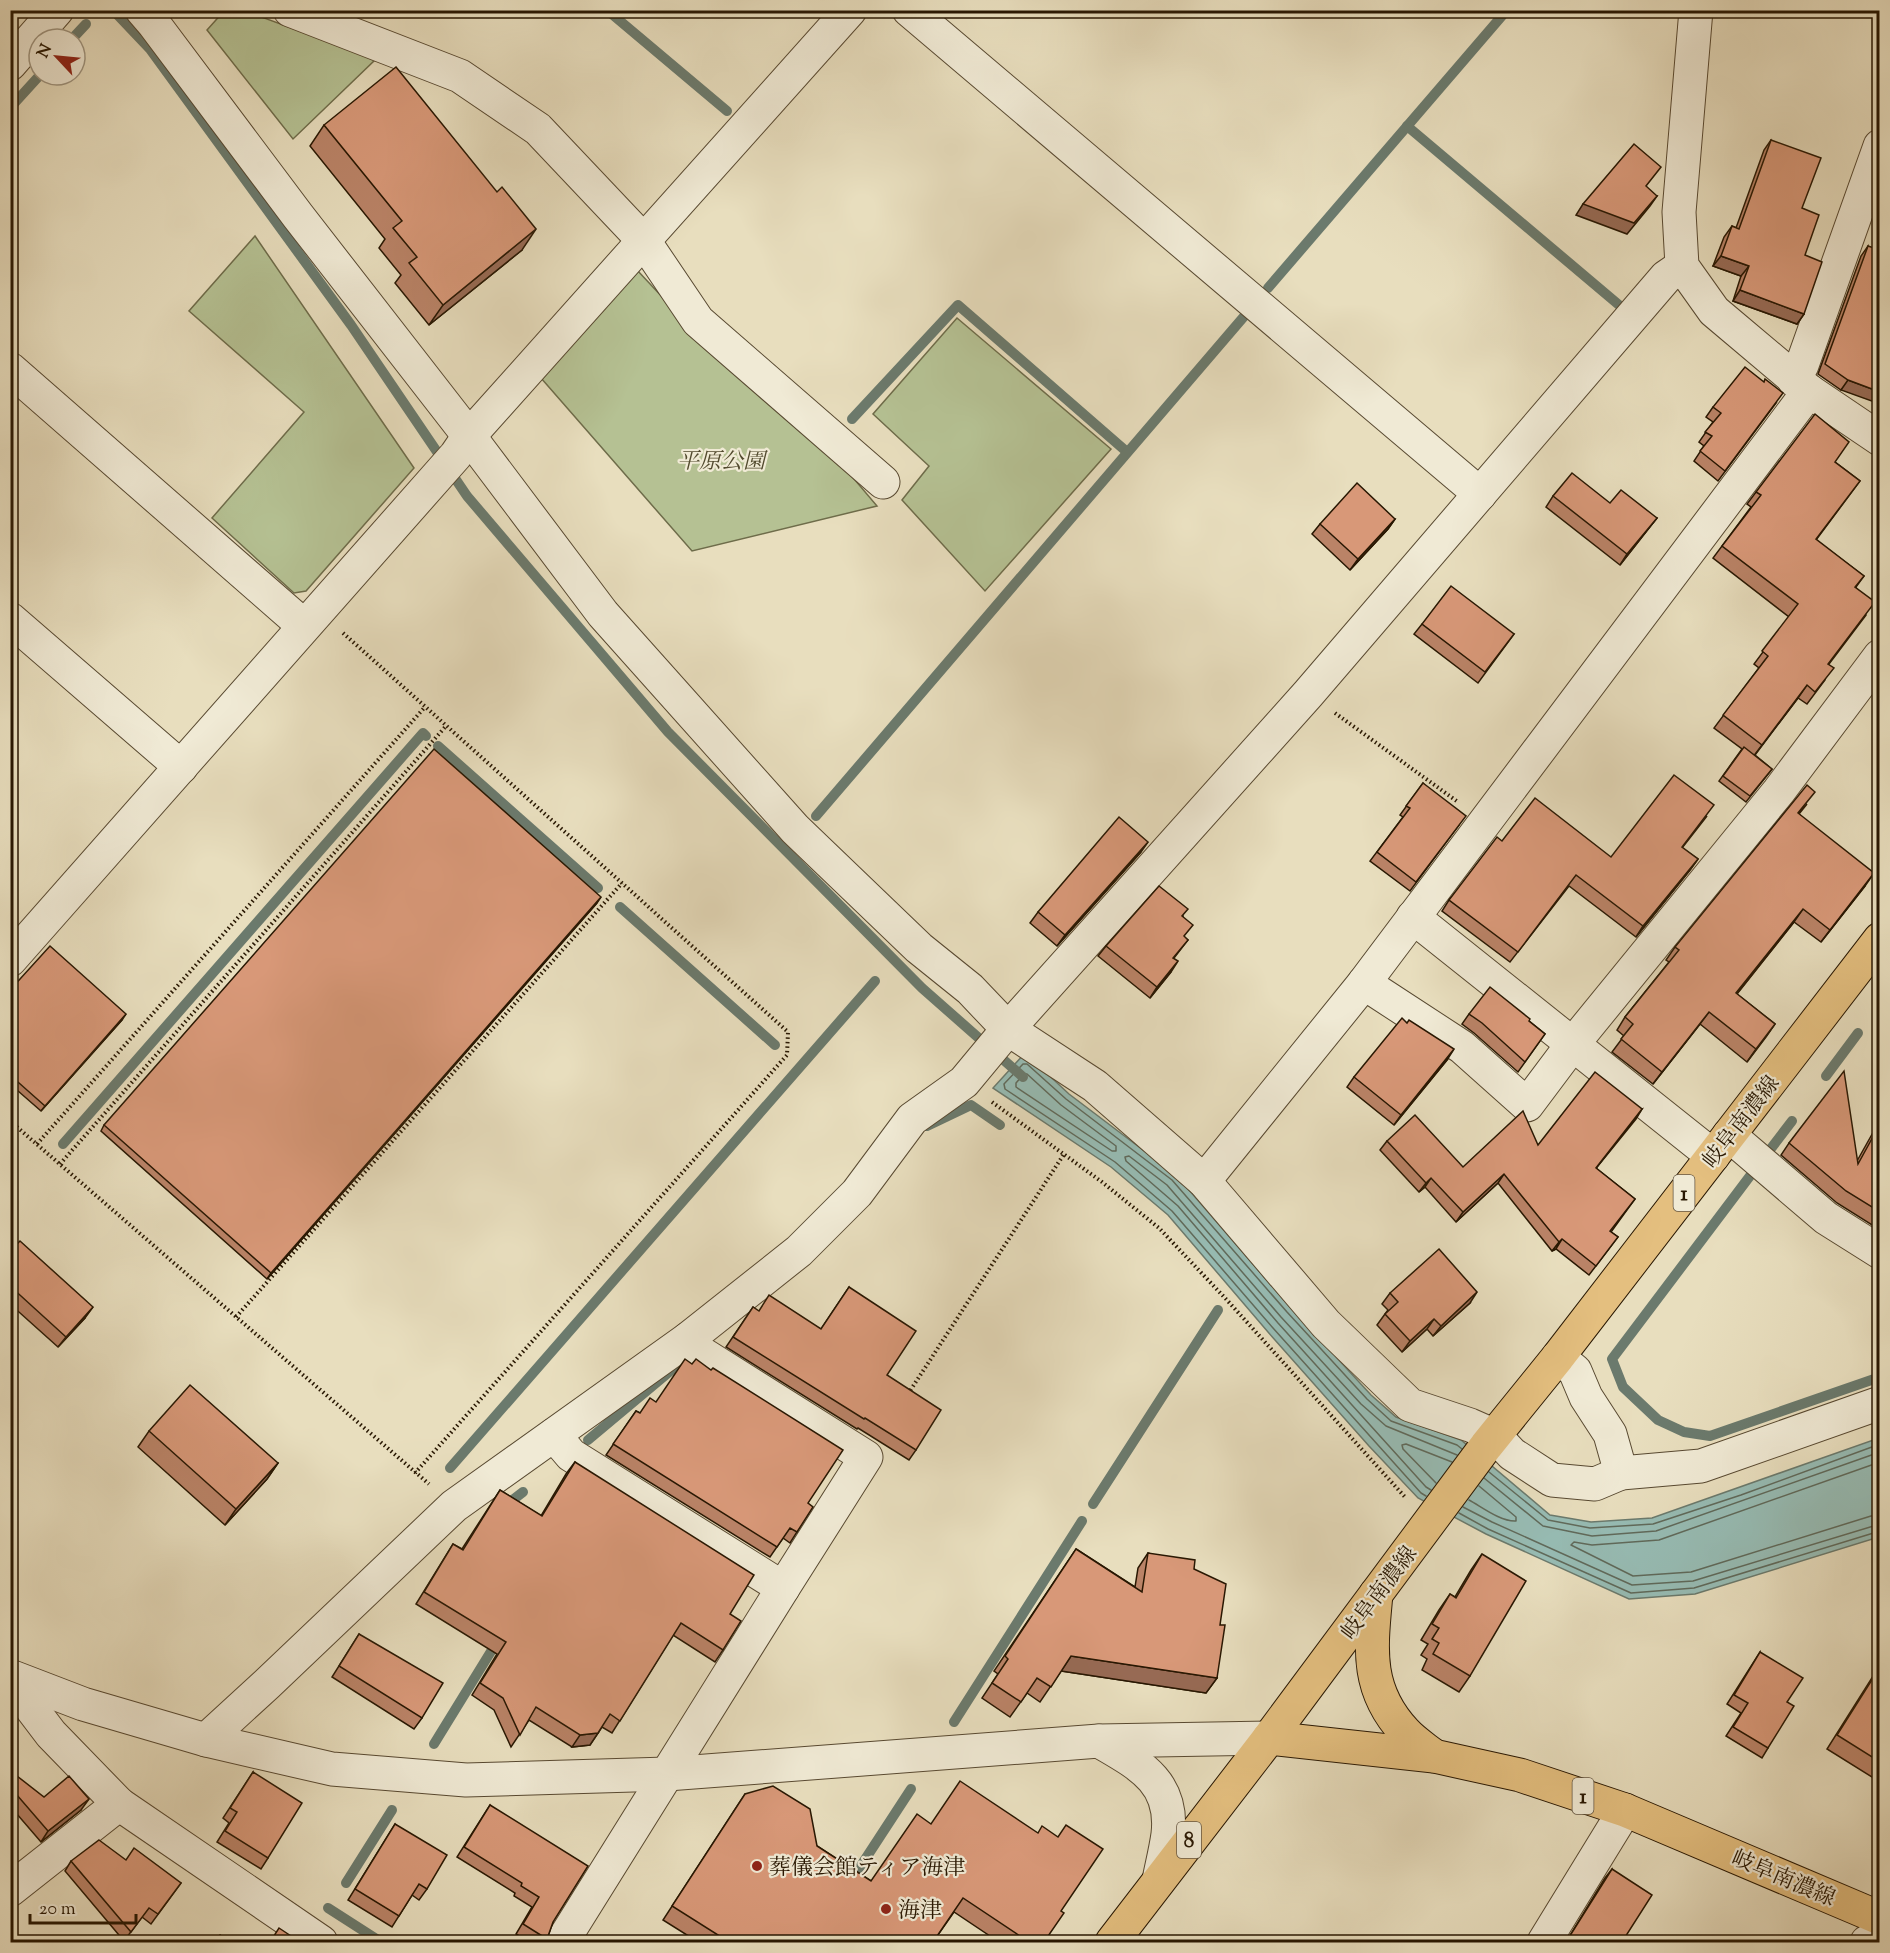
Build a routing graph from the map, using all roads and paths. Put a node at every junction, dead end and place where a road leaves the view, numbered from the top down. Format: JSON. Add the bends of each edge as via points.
{"nodes":[{"id":1,"x":57,"y":10,"type":"edge"},
{"id":2,"x":290,"y":10,"type":"edge"},
{"id":3,"x":850,"y":10,"type":"edge"},
{"id":4,"x":909,"y":10,"type":"edge"},
{"id":5,"x":1696,"y":10,"type":"edge"},
{"id":6,"x":155,"y":15,"type":"edge"},
{"id":7,"x":10,"y":64,"type":"edge"},
{"id":8,"x":1880,"y":146,"type":"edge"},
{"id":9,"x":644,"y":241,"type":"junction"},
{"id":10,"x":1682,"y":266,"type":"junction"},
{"id":11,"x":10,"y":369,"type":"edge"},
{"id":12,"x":1802,"y":386,"type":"junction"},
{"id":13,"x":1880,"y":439,"type":"edge"},
{"id":14,"x":462,"y":445,"type":"junction"},
{"id":15,"x":883,"y":482,"type":"dead end"},
{"id":16,"x":1480,"y":494,"type":"junction"},
{"id":17,"x":10,"y":619,"type":"edge"},
{"id":18,"x":311,"y":619,"type":"junction"},
{"id":19,"x":1880,"y":656,"type":"edge"},
{"id":20,"x":1308,"y":694,"type":"junction"},
{"id":21,"x":425,"y":707,"type":"junction"},
{"id":22,"x":446,"y":726,"type":"junction"},
{"id":23,"x":181,"y":767,"type":"junction"},
{"id":24,"x":1485,"y":822,"type":"junction"},
{"id":25,"x":622,"y":883,"type":"junction"},
{"id":26,"x":1413,"y":917,"type":"junction"},
{"id":27,"x":1880,"y":939,"type":"edge"},
{"id":28,"x":10,"y":960,"type":"edge"},
{"id":29,"x":1364,"y":983,"type":"junction"},
{"id":30,"x":1008,"y":1029,"type":"junction"},
{"id":31,"x":1572,"y":1045,"type":"junction"},
{"id":32,"x":964,"y":1082,"type":"junction"},
{"id":33,"x":10,"y":1121,"type":"edge"},
{"id":34,"x":37,"y":1144,"type":"junction"},
{"id":35,"x":1721,"y":1145,"type":"junction"},
{"id":36,"x":1064,"y":1155,"type":"junction"},
{"id":37,"x":60,"y":1164,"type":"junction"},
{"id":38,"x":1204,"y":1181,"type":"junction"},
{"id":39,"x":1880,"y":1252,"type":"edge"},
{"id":40,"x":236,"y":1317,"type":"junction"},
{"id":41,"x":688,"y":1339,"type":"junction"},
{"id":42,"x":1558,"y":1357,"type":"junction"},
{"id":43,"x":904,"y":1398,"type":"edge"},
{"id":44,"x":1880,"y":1403,"type":"edge"},
{"id":45,"x":554,"y":1435,"type":"junction"},
{"id":46,"x":1490,"y":1441,"type":"junction"},
{"id":47,"x":415,"y":1473,"type":"junction"},
{"id":48,"x":1621,"y":1473,"type":"junction"},
{"id":49,"x":454,"y":1506,"type":"junction"},
{"id":50,"x":1431,"y":1521,"type":"junction"},
{"id":51,"x":783,"y":1588,"type":"junction"},
{"id":52,"x":1376,"y":1594,"type":"junction"},
{"id":53,"x":10,"y":1676,"type":"edge"},
{"id":54,"x":10,"y":1680,"type":"edge"},
{"id":55,"x":1269,"y":1738,"type":"junction"},
{"id":56,"x":206,"y":1740,"type":"junction"},
{"id":57,"x":1099,"y":1741,"type":"junction"},
{"id":58,"x":1434,"y":1756,"type":"junction"},
{"id":59,"x":667,"y":1773,"type":"junction"},
{"id":60,"x":119,"y":1804,"type":"junction"},
{"id":61,"x":1625,"y":1810,"type":"junction"},
{"id":62,"x":1159,"y":1880,"type":"junction"},
{"id":63,"x":10,"y":1890,"type":"edge"},
{"id":64,"x":1880,"y":1918,"type":"edge"},
{"id":65,"x":1880,"y":1935,"type":"edge"},
{"id":66,"x":321,"y":1942,"type":"edge"},
{"id":67,"x":562,"y":1942,"type":"edge"},
{"id":68,"x":1112,"y":1942,"type":"edge"},
{"id":69,"x":1544,"y":1942,"type":"edge"},
{"id":70,"x":1867,"y":1942,"type":"edge"}],
"edges":[{"from":1,"to":7,"type":"street"},
{"from":2,"to":9,"type":"street","via":[[460,76],[538,129]]},
{"from":3,"to":9,"type":"street"},
{"from":4,"to":16,"type":"street"},
{"from":5,"to":10,"type":"street","via":[[1679,212]]},
{"from":6,"to":14,"type":"street"},
{"from":8,"to":12,"type":"street","via":[[1802,365]]},
{"from":9,"to":14,"type":"street"},
{"from":9,"to":15,"type":"street","via":[[698,321]]},
{"from":10,"to":12,"type":"street","via":[[1714,311]]},
{"from":10,"to":16,"type":"street","via":[[1666,277]]},
{"from":11,"to":18,"type":"street"},
{"from":12,"to":13,"type":"street"},
{"from":12,"to":24,"type":"street"},
{"from":14,"to":18,"type":"street"},
{"from":14,"to":30,"type":"street","via":[[603,614],[795,829],[919,948],[969,988]]},
{"from":16,"to":20,"type":"street"},
{"from":17,"to":23,"type":"street"},
{"from":18,"to":21,"type":"path"},
{"from":18,"to":23,"type":"street"},
{"from":19,"to":31,"type":"street","via":[[1779,791]]},
{"from":20,"to":24,"type":"path"},
{"from":20,"to":30,"type":"street"},
{"from":21,"to":22,"type":"path"},
{"from":21,"to":34,"type":"path"},
{"from":22,"to":25,"type":"path"},
{"from":22,"to":37,"type":"path"},
{"from":23,"to":28,"type":"street"},
{"from":24,"to":26,"type":"street"},
{"from":25,"to":40,"type":"path"},
{"from":25,"to":47,"type":"path","via":[[788,1032],[787,1056]]},
{"from":26,"to":29,"type":"street"},
{"from":26,"to":31,"type":"street"},
{"from":27,"to":35,"type":"main road","name":"岐阜南濃線","number":"1"},
{"from":29,"to":31,"type":"street","via":[[1462,1047],[1527,1105]]},
{"from":29,"to":38,"type":"street"},
{"from":30,"to":32,"type":"street"},
{"from":30,"to":38,"type":"street","via":[[1095,1086]]},
{"from":31,"to":35,"type":"street"},
{"from":32,"to":36,"type":"path"},
{"from":32,"to":41,"type":"street","via":[[912,1119],[857,1193],[799,1251]]},
{"from":33,"to":34,"type":"path"},
{"from":34,"to":37,"type":"path"},
{"from":35,"to":39,"type":"street"},
{"from":35,"to":42,"type":"main road","name":"岐阜南濃線","number":"1"},
{"from":36,"to":43,"type":"path"},
{"from":36,"to":50,"type":"path","via":[[1159,1228]]},
{"from":37,"to":40,"type":"path"},
{"from":38,"to":46,"type":"street","via":[[1326,1324],[1410,1405],[1470,1425]]},
{"from":40,"to":47,"type":"path"},
{"from":41,"to":45,"type":"street"},
{"from":41,"to":51,"type":"street","via":[[701,1353],[866,1457]]},
{"from":42,"to":46,"type":"main road","name":"岐阜南濃線","number":"1"},
{"from":42,"to":48,"type":"street","via":[[1575,1371],[1586,1397],[1610,1434]]},
{"from":44,"to":48,"type":"street","via":[[1701,1467]]},
{"from":45,"to":49,"type":"street"},
{"from":45,"to":51,"type":"street","via":[[571,1455]]},
{"from":46,"to":48,"type":"street","via":[[1552,1480],[1595,1485]]},
{"from":46,"to":50,"type":"main road","name":"岐阜南濃線","number":"1"},
{"from":47,"to":49,"type":"path"},
{"from":49,"to":56,"type":"street"},
{"from":50,"to":52,"type":"main road","name":"岐阜南濃線","number":"1"},
{"from":51,"to":59,"type":"street"},
{"from":52,"to":55,"type":"main road","name":"岐阜南濃線","number":"1"},
{"from":52,"to":58,"type":"main road","number":"1","via":[[1371,1647],[1375,1679],[1386,1707],[1405,1733]]},
{"from":53,"to":56,"type":"street","via":[[84,1704]]},
{"from":54,"to":60,"type":"street","via":[[51,1734]]},
{"from":55,"to":57,"type":"street"},
{"from":55,"to":58,"type":"main road","name":"岐阜南濃線","number":"1"},
{"from":55,"to":62,"type":"main road","number":"8"},
{"from":56,"to":59,"type":"street","via":[[332,1769],[466,1780]]},
{"from":57,"to":59,"type":"street"},
{"from":57,"to":62,"type":"street","via":[[1156,1780],[1166,1798],[1168,1832]]},
{"from":58,"to":61,"type":"main road","name":"岐阜南濃線","number":"1","via":[[1520,1775]]},
{"from":59,"to":67,"type":"street"},
{"from":60,"to":63,"type":"street"},
{"from":60,"to":66,"type":"street"},
{"from":61,"to":64,"type":"main road","name":"岐阜南濃線","number":"1"},
{"from":61,"to":69,"type":"street"},
{"from":62,"to":68,"type":"main road","number":"8"},
{"from":65,"to":70,"type":"street"}]}
